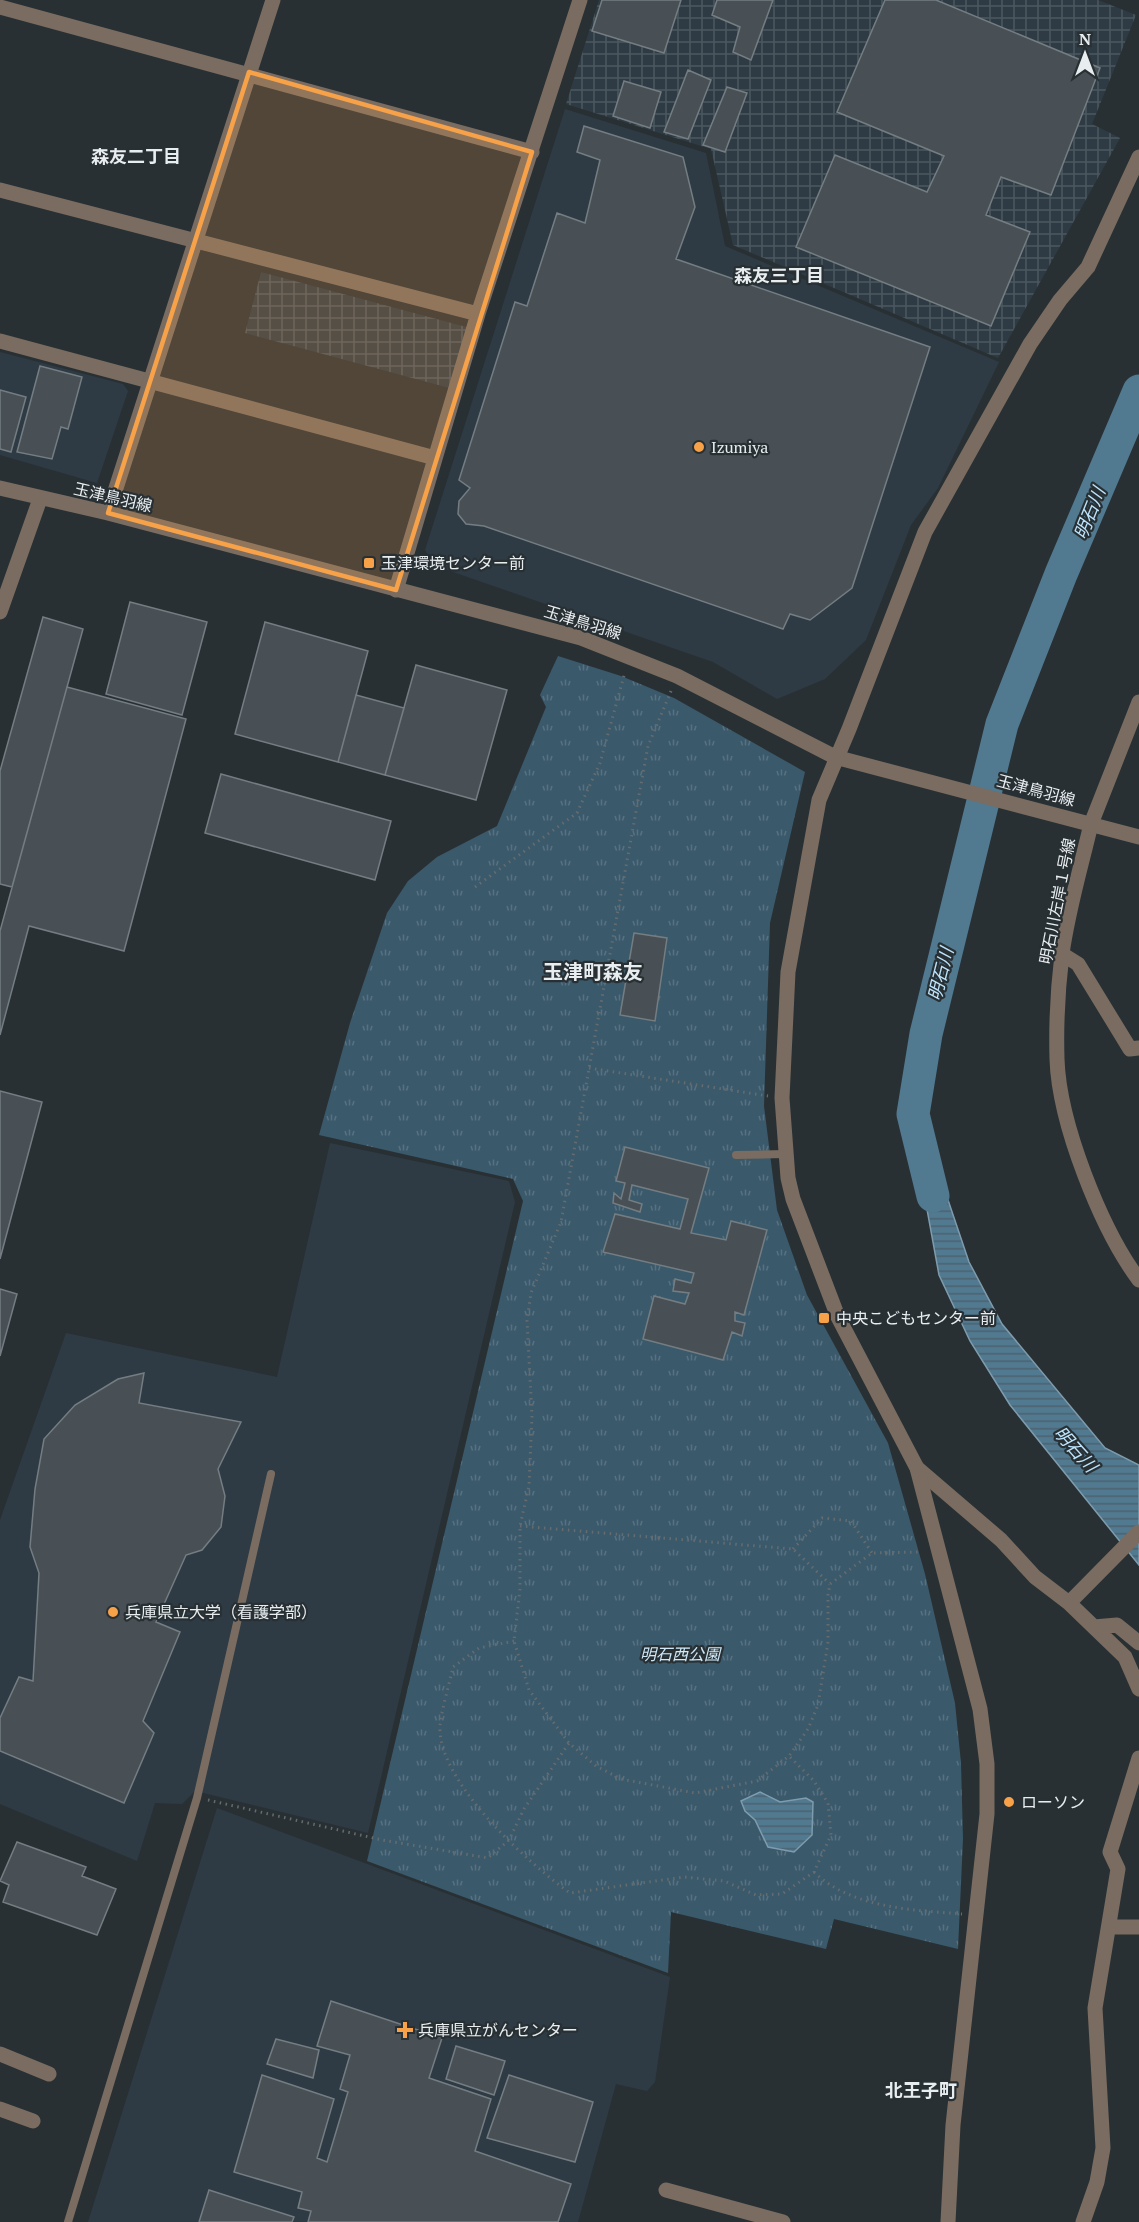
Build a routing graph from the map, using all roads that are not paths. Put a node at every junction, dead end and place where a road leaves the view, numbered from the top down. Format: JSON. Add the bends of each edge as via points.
{"nodes":[{"id":1,"x":273,"y":0,"type":"edge"},
{"id":2,"x":580,"y":0,"type":"edge"},
{"id":3,"x":0,"y":7,"type":"edge"},
{"id":4,"x":249,"y":72,"type":"junction"},
{"id":5,"x":532,"y":152,"type":"junction"},
{"id":6,"x":1139,"y":157,"type":"edge"},
{"id":7,"x":0,"y":190,"type":"edge"},
{"id":8,"x":196,"y":240,"type":"junction"},
{"id":9,"x":478,"y":314,"type":"junction"},
{"id":10,"x":0,"y":341,"type":"edge"},
{"id":11,"x":150,"y":382,"type":"junction"},
{"id":12,"x":435,"y":458,"type":"junction"},
{"id":13,"x":0,"y":488,"type":"edge"},
{"id":14,"x":40,"y":499,"type":"junction"},
{"id":15,"x":108,"y":513,"type":"junction"},
{"id":16,"x":396,"y":590,"type":"junction"},
{"id":17,"x":0,"y":612,"type":"edge"},
{"id":18,"x":1139,"y":702,"type":"edge"},
{"id":19,"x":835,"y":757,"type":"junction"},
{"id":20,"x":1091,"y":824,"type":"junction"},
{"id":21,"x":1139,"y":837,"type":"edge"},
{"id":22,"x":1062,"y":954,"type":"junction"},
{"id":23,"x":1139,"y":1048,"type":"edge"},
{"id":24,"x":786,"y":1154,"type":"junction"},
{"id":25,"x":736,"y":1155,"type":"dead end"},
{"id":26,"x":1139,"y":1280,"type":"edge"},
{"id":27,"x":917,"y":1468,"type":"junction"},
{"id":28,"x":271,"y":1474,"type":"dead end"},
{"id":29,"x":1139,"y":1532,"type":"edge"},
{"id":30,"x":1069,"y":1603,"type":"junction"},
{"id":31,"x":1094,"y":1627,"type":"junction"},
{"id":32,"x":1139,"y":1643,"type":"edge"},
{"id":33,"x":1139,"y":1689,"type":"edge"},
{"id":34,"x":1139,"y":1758,"type":"edge"},
{"id":35,"x":1109,"y":1927,"type":"junction"},
{"id":36,"x":1139,"y":1927,"type":"edge"},
{"id":37,"x":0,"y":2054,"type":"edge"},
{"id":38,"x":49,"y":2074,"type":"dead end"},
{"id":39,"x":0,"y":2109,"type":"edge"},
{"id":40,"x":33,"y":2121,"type":"dead end"},
{"id":41,"x":666,"y":2190,"type":"dead end"},
{"id":42,"x":68,"y":2222,"type":"edge"},
{"id":43,"x":783,"y":2222,"type":"edge"},
{"id":44,"x":948,"y":2222,"type":"edge"},
{"id":45,"x":1083,"y":2222,"type":"edge"}],
"edges":[{"from":1,"to":4,"type":"street"},
{"from":2,"to":5,"type":"street"},
{"from":3,"to":4,"type":"street"},
{"from":4,"to":5,"type":"street"},
{"from":4,"to":8,"type":"street"},
{"from":5,"to":9,"type":"street"},
{"from":6,"to":19,"type":"street","via":[[1088,267],[1030,344],[925,532]]},
{"from":7,"to":8,"type":"street"},
{"from":8,"to":9,"type":"street"},
{"from":8,"to":11,"type":"street"},
{"from":9,"to":12,"type":"street"},
{"from":10,"to":11,"type":"street"},
{"from":11,"to":12,"type":"street"},
{"from":11,"to":15,"type":"street"},
{"from":12,"to":16,"type":"street"},
{"from":13,"to":14,"type":"street","name":"玉津鳥羽線"},
{"from":14,"to":15,"type":"street","name":"玉津鳥羽線"},
{"from":14,"to":17,"type":"street"},
{"from":15,"to":16,"type":"street","name":"玉津鳥羽線"},
{"from":16,"to":19,"type":"street","name":"玉津鳥羽線","via":[[581,638],[629,655]]},
{"from":18,"to":20,"type":"street","name":"明石川左岸１号線"},
{"from":19,"to":20,"type":"street","name":"玉津鳥羽線"},
{"from":19,"to":24,"type":"street","via":[[819,800],[788,972],[782,1098]]},
{"from":20,"to":21,"type":"street","name":"玉津鳥羽線"},
{"from":20,"to":22,"type":"street","name":"明石川左岸１号線"},
{"from":22,"to":23,"type":"street","via":[[1078,964],[1130,1049]]},
{"from":22,"to":26,"type":"street","name":"明石川左岸１号線","via":[[1057,1060],[1068,1119],[1095,1200]]},
{"from":24,"to":25,"type":"lane"},
{"from":24,"to":27,"type":"street","via":[[793,1199],[838,1317]]},
{"from":27,"to":30,"type":"street","via":[[1001,1540],[1035,1577]]},
{"from":27,"to":44,"type":"street","via":[[980,1708],[987,1764],[987,1814],[953,2126]]},
{"from":28,"to":42,"type":"lane","via":[[197,1798]]},
{"from":29,"to":30,"type":"street"},
{"from":30,"to":31,"type":"street"},
{"from":31,"to":32,"type":"street","via":[[1118,1625]]},
{"from":31,"to":33,"type":"street","via":[[1125,1657]]},
{"from":34,"to":35,"type":"street","via":[[1110,1852],[1119,1869]]},
{"from":35,"to":36,"type":"street"},
{"from":35,"to":45,"type":"street","via":[[1095,2008],[1103,2148],[1097,2182]]},
{"from":37,"to":38,"type":"street"},
{"from":39,"to":40,"type":"street"},
{"from":41,"to":43,"type":"street"}]}
